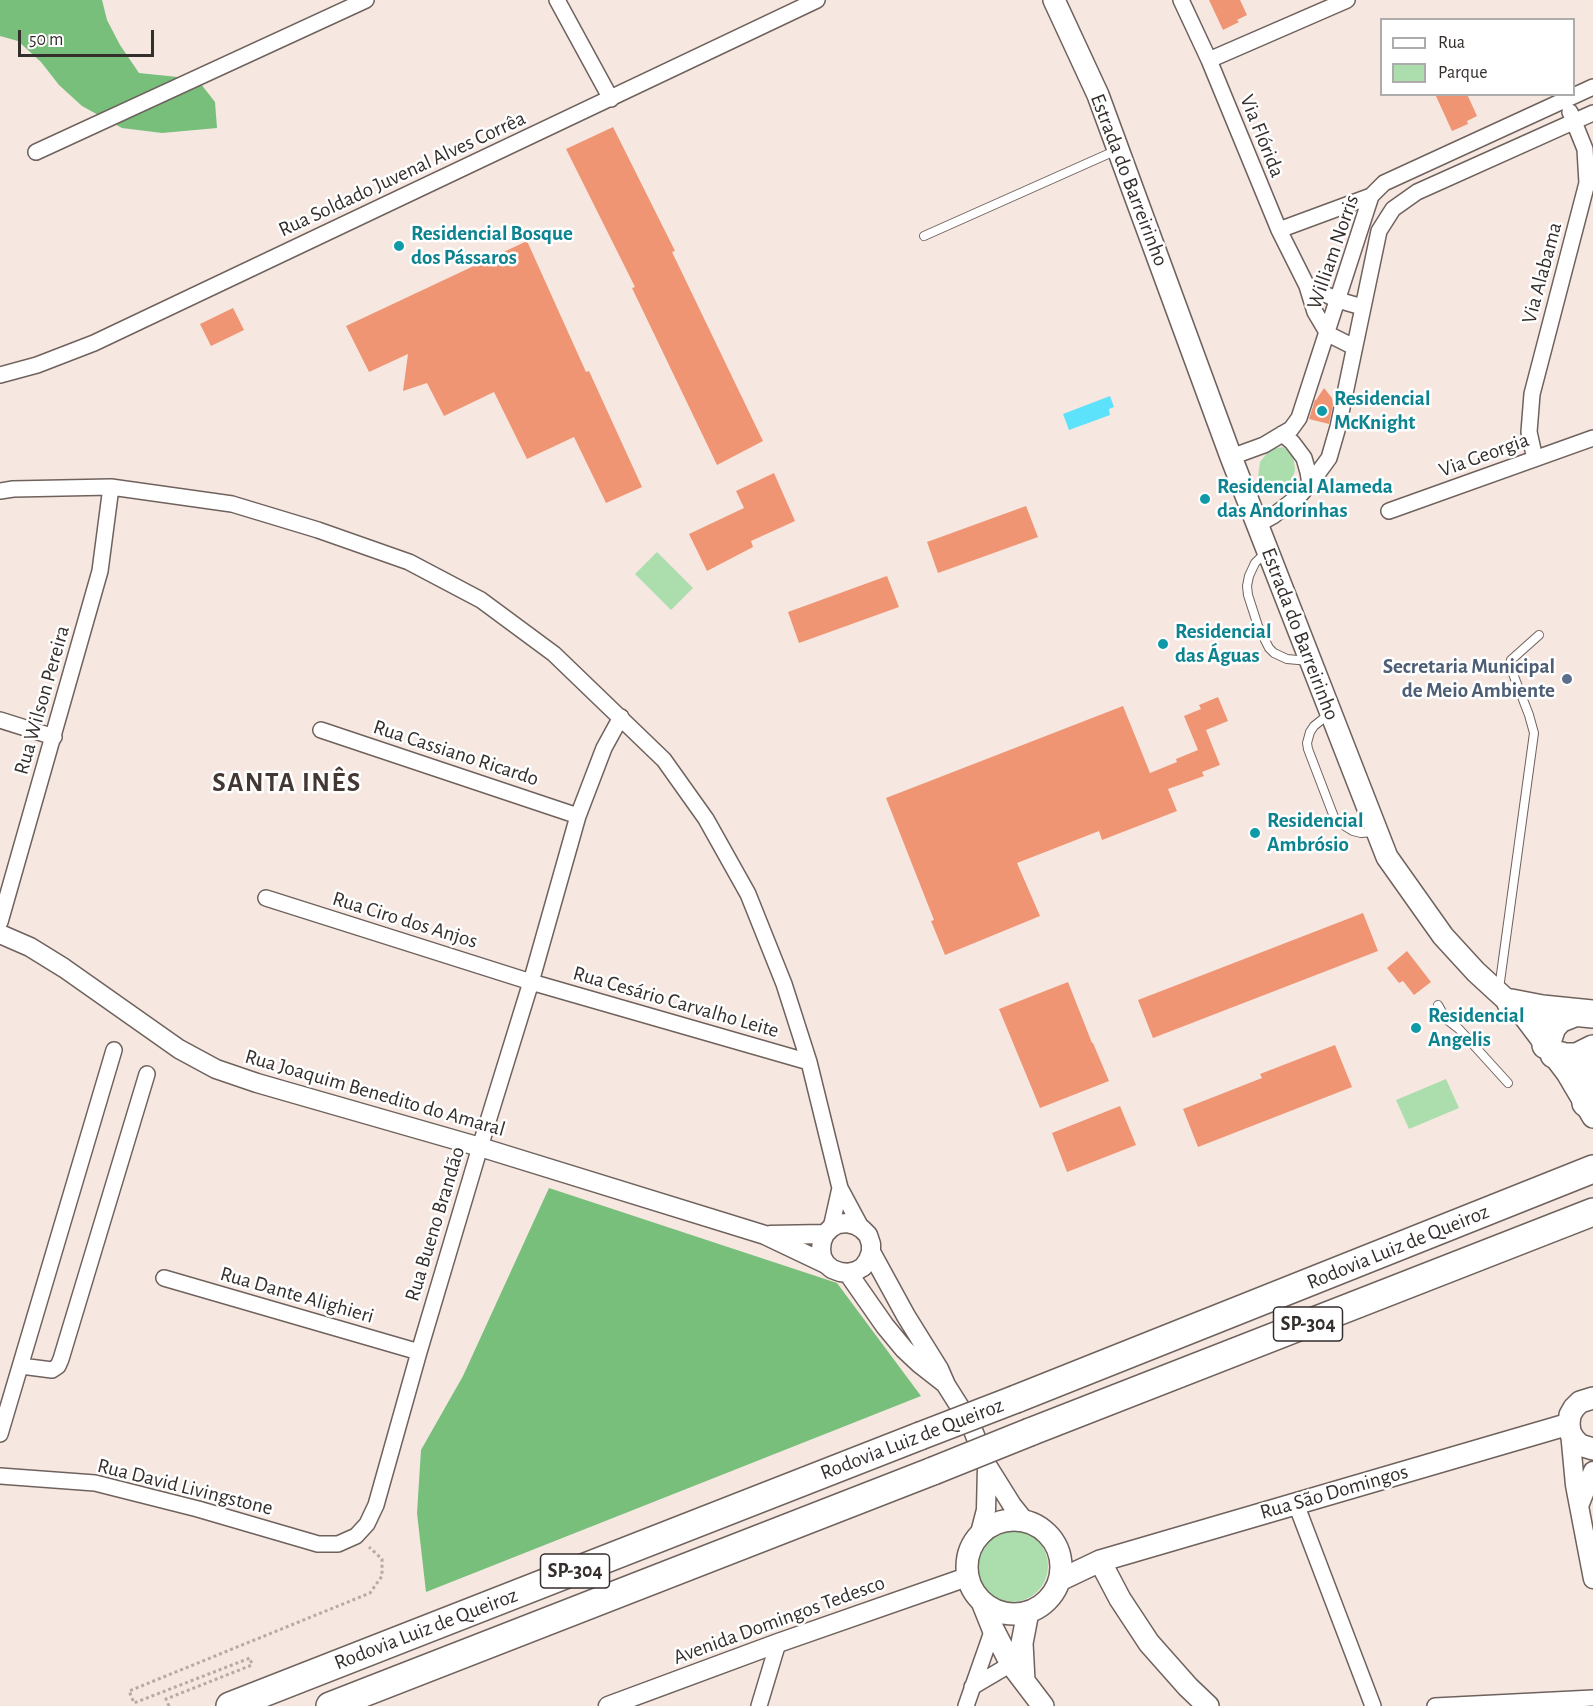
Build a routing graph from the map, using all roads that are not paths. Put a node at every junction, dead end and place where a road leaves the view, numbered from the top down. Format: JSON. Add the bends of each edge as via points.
{"nodes":[{"id":1,"x":366,"y":0,"type":"edge"},
{"id":2,"x":557,"y":0,"type":"edge"},
{"id":3,"x":817,"y":0,"type":"edge"},
{"id":4,"x":1054,"y":0,"type":"edge"},
{"id":5,"x":1181,"y":0,"type":"edge"},
{"id":6,"x":1347,"y":0,"type":"edge"},
{"id":7,"x":1209,"y":60,"type":"junction"},
{"id":8,"x":1593,"y":87,"type":"edge"},
{"id":9,"x":1575,"y":95,"type":"edge"},
{"id":10,"x":1573,"y":96,"type":"edge"},
{"id":11,"x":611,"y":99,"type":"junction"},
{"id":12,"x":1564,"y":100,"type":"junction"},
{"id":13,"x":1593,"y":113,"type":"edge"},
{"id":14,"x":1575,"y":121,"type":"junction"},
{"id":15,"x":1118,"y":150,"type":"junction"},
{"id":16,"x":36,"y":152,"type":"dead end"},
{"id":17,"x":1371,"y":196,"type":"junction"},
{"id":18,"x":1279,"y":230,"type":"junction"},
{"id":19,"x":924,"y":236,"type":"dead end"},
{"id":20,"x":1307,"y":286,"type":"junction"},
{"id":21,"x":1338,"y":300,"type":"junction"},
{"id":22,"x":1362,"y":307,"type":"junction"},
{"id":23,"x":1328,"y":334,"type":"junction"},
{"id":24,"x":1354,"y":348,"type":"junction"},
{"id":25,"x":0,"y":375,"type":"edge"},
{"id":26,"x":1282,"y":434,"type":"junction"},
{"id":27,"x":1593,"y":438,"type":"edge"},
{"id":28,"x":1232,"y":457,"type":"junction"},
{"id":29,"x":1535,"y":459,"type":"junction"},
{"id":30,"x":1310,"y":484,"type":"junction"},
{"id":31,"x":111,"y":487,"type":"junction"},
{"id":32,"x":0,"y":491,"type":"edge"},
{"id":33,"x":1389,"y":511,"type":"dead end"},
{"id":34,"x":1257,"y":525,"type":"junction"},
{"id":35,"x":1268,"y":551,"type":"junction"},
{"id":36,"x":1539,"y":635,"type":"dead end"},
{"id":37,"x":1310,"y":661,"type":"junction"},
{"id":38,"x":1331,"y":713,"type":"junction"},
{"id":39,"x":621,"y":717,"type":"junction"},
{"id":40,"x":0,"y":720,"type":"edge"},
{"id":41,"x":321,"y":730,"type":"dead end"},
{"id":42,"x":54,"y":737,"type":"junction"},
{"id":43,"x":578,"y":816,"type":"junction"},
{"id":44,"x":1377,"y":831,"type":"junction"},
{"id":45,"x":266,"y":898,"type":"dead end"},
{"id":46,"x":0,"y":922,"type":"edge"},
{"id":47,"x":0,"y":934,"type":"edge"},
{"id":48,"x":531,"y":982,"type":"junction"},
{"id":49,"x":1505,"y":997,"type":"junction"},
{"id":50,"x":1438,"y":1005,"type":"dead end"},
{"id":51,"x":1583,"y":1014,"type":"edge"},
{"id":52,"x":1550,"y":1049,"type":"junction"},
{"id":53,"x":1593,"y":1049,"type":"edge"},
{"id":54,"x":114,"y":1050,"type":"dead end"},
{"id":55,"x":1593,"y":1058,"type":"edge"},
{"id":56,"x":809,"y":1062,"type":"junction"},
{"id":57,"x":147,"y":1074,"type":"dead end"},
{"id":58,"x":1508,"y":1083,"type":"dead end"},
{"id":59,"x":1589,"y":1110,"type":"edge"},
{"id":60,"x":480,"y":1147,"type":"junction"},
{"id":61,"x":1593,"y":1169,"type":"edge"},
{"id":62,"x":840,"y":1188,"type":"junction"},
{"id":63,"x":1589,"y":1214,"type":"edge"},
{"id":64,"x":862,"y":1229,"type":"junction"},
{"id":65,"x":828,"y":1231,"type":"junction"},
{"id":66,"x":765,"y":1235,"type":"junction"},
{"id":67,"x":871,"y":1252,"type":"junction"},
{"id":68,"x":826,"y":1264,"type":"junction"},
{"id":69,"x":848,"y":1273,"type":"junction"},
{"id":70,"x":164,"y":1278,"type":"dead end"},
{"id":71,"x":419,"y":1352,"type":"junction"},
{"id":72,"x":21,"y":1366,"type":"junction"},
{"id":73,"x":946,"y":1385,"type":"junction"},
{"id":74,"x":1593,"y":1398,"type":"edge"},
{"id":75,"x":1570,"y":1428,"type":"junction"},
{"id":76,"x":0,"y":1434,"type":"edge"},
{"id":77,"x":1593,"y":1449,"type":"edge"},
{"id":78,"x":987,"y":1465,"type":"junction"},
{"id":79,"x":1593,"y":1471,"type":"edge"},
{"id":80,"x":0,"y":1476,"type":"edge"},
{"id":81,"x":1296,"y":1504,"type":"junction"},
{"id":82,"x":1579,"y":1506,"type":"junction"},
{"id":83,"x":1024,"y":1520,"type":"junction"},
{"id":84,"x":980,"y":1533,"type":"junction"},
{"id":85,"x":357,"y":1536,"type":"joint"},
{"id":86,"x":1058,"y":1549,"type":"junction"},
{"id":87,"x":1100,"y":1562,"type":"junction"},
{"id":88,"x":967,"y":1577,"type":"junction"},
{"id":89,"x":1593,"y":1579,"type":"edge"},
{"id":90,"x":1060,"y":1580,"type":"junction"},
{"id":91,"x":983,"y":1604,"type":"junction"},
{"id":92,"x":1028,"y":1612,"type":"junction"},
{"id":93,"x":993,"y":1629,"type":"junction"},
{"id":94,"x":778,"y":1643,"type":"junction"},
{"id":95,"x":1017,"y":1662,"type":"junction"},
{"id":96,"x":972,"y":1687,"type":"junction"},
{"id":97,"x":1593,"y":1698,"type":"edge"},
{"id":98,"x":230,"y":1706,"type":"edge"},
{"id":99,"x":330,"y":1706,"type":"edge"},
{"id":100,"x":608,"y":1706,"type":"edge"},
{"id":101,"x":759,"y":1706,"type":"edge"},
{"id":102,"x":966,"y":1706,"type":"edge"},
{"id":103,"x":1043,"y":1706,"type":"edge"},
{"id":104,"x":1208,"y":1706,"type":"edge"},
{"id":105,"x":1373,"y":1706,"type":"edge"},
{"id":106,"x":1435,"y":1706,"type":"edge"}],
"edges":[{"from":1,"to":16,"type":"street"},
{"from":2,"to":11,"type":"street"},
{"from":3,"to":11,"type":"street","name":"Rua Soldado Juvenal Alves Corrêa"},
{"from":4,"to":15,"type":"main road","name":"Estrada do Barreirinho","via":[[1098,95]]},
{"from":5,"to":7,"type":"street","name":"Via Flórida"},
{"from":6,"to":7,"type":"street"},
{"from":7,"to":18,"type":"street","name":"Via Flórida"},
{"from":8,"to":9,"type":"street","name":"William Norris"},
{"from":10,"to":12,"type":"street","name":"William Norris"},
{"from":11,"to":25,"type":"street","name":"Rua Soldado Juvenal Alves Corrêa","via":[[94,343]]},
{"from":12,"to":14,"type":"street","name":"Via Alabama"},
{"from":12,"to":17,"type":"street","name":"William Norris","via":[[1384,183]]},
{"from":13,"to":14,"type":"street","name":"William Norris"},
{"from":14,"to":22,"type":"street","name":"William Norris","via":[[1417,192],[1393,209],[1378,231]]},
{"from":14,"to":29,"type":"street","name":"Via Alabama","via":[[1585,149],[1587,183],[1532,394],[1529,432]]},
{"from":15,"to":19,"type":"lane"},
{"from":15,"to":28,"type":"main road","name":"Estrada do Barreirinho"},
{"from":17,"to":18,"type":"street"},
{"from":17,"to":21,"type":"street","name":"William Norris"},
{"from":18,"to":20,"type":"street","name":"Via Flórida"},
{"from":20,"to":21,"type":"street"},
{"from":20,"to":23,"type":"street","name":"Via Flórida","via":[[1315,312]]},
{"from":21,"to":22,"type":"street"},
{"from":21,"to":23,"type":"street","name":"William Norris"},
{"from":22,"to":24,"type":"street","name":"William Norris"},
{"from":23,"to":24,"type":"street"},
{"from":23,"to":26,"type":"street","name":"William Norris","via":[[1299,418]]},
{"from":24,"to":30,"type":"street","name":"William Norris","via":[[1329,458]]},
{"from":26,"to":28,"type":"street"},
{"from":26,"to":30,"type":"street","via":[[1304,458]]},
{"from":27,"to":29,"type":"street","name":"Via Georgia"},
{"from":28,"to":34,"type":"main road","name":"Estrada do Barreirinho"},
{"from":29,"to":33,"type":"street","name":"Via Georgia"},
{"from":30,"to":34,"type":"street","name":"William Norris"},
{"from":31,"to":32,"type":"street"},
{"from":31,"to":39,"type":"street","via":[[232,504],[409,562],[481,600],[554,654]]},
{"from":31,"to":42,"type":"street","name":"Rua Wilson Pereira","via":[[99,571]]},
{"from":34,"to":35,"type":"main road","name":"Estrada do Barreirinho"},
{"from":35,"to":37,"type":"main road","name":"Estrada do Barreirinho"},
{"from":35,"to":37,"type":"lane","via":[[1255,563],[1247,585],[1258,626],[1269,648],[1279,656]]},
{"from":36,"to":49,"type":"lane","via":[[1509,666],[1534,733]]},
{"from":37,"to":38,"type":"main road","name":"Estrada do Barreirinho"},
{"from":38,"to":44,"type":"main road","name":"Estrada do Barreirinho"},
{"from":38,"to":44,"type":"lane","via":[[1314,726],[1307,743],[1334,817],[1353,831]]},
{"from":39,"to":43,"type":"street","name":"Rua Bueno Brandão","via":[[604,748]]},
{"from":39,"to":56,"type":"street","via":[[664,760],[706,819],[748,894],[784,984]]},
{"from":40,"to":42,"type":"street"},
{"from":41,"to":43,"type":"street","name":"Rua Cassiano Ricardo"},
{"from":42,"to":46,"type":"street","name":"Rua Wilson Pereira"},
{"from":43,"to":48,"type":"street","name":"Rua Bueno Brandão"},
{"from":44,"to":49,"type":"main road","name":"Estrada do Barreirinho","via":[[1387,857],[1443,936]]},
{"from":45,"to":48,"type":"street","name":"Rua Ciro dos Anjos"},
{"from":47,"to":60,"type":"street","name":"Rua Joaquim Benedito do Amaral","via":[[64,968],[179,1049],[216,1069]]},
{"from":48,"to":56,"type":"street","name":"Rua Cesário Carvalho Leite"},
{"from":48,"to":60,"type":"street","name":"Rua Bueno Brandão"},
{"from":49,"to":51,"type":"highway","via":[[1542,1010]]},
{"from":49,"to":52,"type":"main road","name":"Estrada do Barreirinho"},
{"from":50,"to":58,"type":"lane","via":[[1446,1019]]},
{"from":51,"to":52,"type":"highway","via":[[1559,1019],[1552,1027]]},
{"from":52,"to":53,"type":"highway","via":[[1565,1058]]},
{"from":52,"to":59,"type":"main road","name":"Estrada do Barreirinho"},
{"from":54,"to":72,"type":"street"},
{"from":55,"to":59,"type":"highway","via":[[1586,1076]]},
{"from":56,"to":62,"type":"street"},
{"from":57,"to":72,"type":"street","via":[[58,1366],[52,1370]]},
{"from":60,"to":66,"type":"street","name":"Rua Joaquim Benedito do Amaral"},
{"from":60,"to":71,"type":"street","name":"Rua Bueno Brandão"},
{"from":61,"to":98,"type":"highway","name":"Rodovia Luiz de Queiroz","number":"SP-304","bridge":true},
{"from":62,"to":64,"type":"street"},
{"from":62,"to":65,"type":"street"},
{"from":63,"to":99,"type":"highway","name":"Rodovia Luiz de Queiroz","number":"SP-304","bridge":true},
{"from":64,"to":65,"type":"street","via":[[847,1223]]},
{"from":64,"to":67,"type":"street","via":[[868,1235]]},
{"from":65,"to":66,"type":"street","name":"Rua Joaquim Benedito do Amaral"},
{"from":65,"to":68,"type":"street","via":[[821,1249]]},
{"from":66,"to":68,"type":"street","name":"Rua Joaquim Benedito do Amaral"},
{"from":67,"to":69,"type":"street","via":[[863,1267]]},
{"from":67,"to":73,"type":"street"},
{"from":68,"to":69,"type":"street"},
{"from":69,"to":73,"type":"street","via":[[904,1349]]},
{"from":70,"to":71,"type":"street","name":"Rua Dante Alighieri"},
{"from":71,"to":85,"type":"street","name":"Rua Bueno Brandão","via":[[376,1505]]},
{"from":72,"to":76,"type":"street"},
{"from":73,"to":78,"type":"street","via":[[970,1423]]},
{"from":74,"to":75,"type":"main road","via":[[1574,1408]]},
{"from":75,"to":77,"type":"main road","via":[[1580,1445]]},
{"from":75,"to":81,"type":"main road","name":"Rua São Domingos"},
{"from":75,"to":82,"type":"street"},
{"from":78,"to":83,"type":"street"},
{"from":78,"to":84,"type":"street","via":[[986,1510]]},
{"from":79,"to":82,"type":"street"},
{"from":80,"to":85,"type":"street","name":"Rua David Livingstone","via":[[95,1483],[318,1544],[338,1544]]},
{"from":81,"to":87,"type":"main road","name":"Rua São Domingos"},
{"from":81,"to":105,"type":"street"},
{"from":82,"to":89,"type":"street"},
{"from":83,"to":84,"type":"main road","via":[[1008,1519]]},
{"from":83,"to":86,"type":"main road","via":[[1050,1536]]},
{"from":84,"to":88,"type":"main road","via":[[968,1553]]},
{"from":86,"to":87,"type":"main road"},
{"from":86,"to":90,"type":"main road","via":[[1062,1564]]},
{"from":87,"to":90,"type":"main road","name":"Rua São Domingos"},
{"from":87,"to":104,"type":"main road","via":[[1149,1643]]},
{"from":88,"to":91,"type":"main road"},
{"from":88,"to":94,"type":"street","name":"Avenida Domingos Tedesco"},
{"from":90,"to":92,"type":"main road","via":[[1042,1605]]},
{"from":91,"to":92,"type":"main road","via":[[1013,1614]]},
{"from":91,"to":93,"type":"main road"},
{"from":92,"to":95,"type":"main road"},
{"from":93,"to":95,"type":"main road"},
{"from":93,"to":96,"type":"street"},
{"from":94,"to":100,"type":"street","name":"Avenida Domingos Tedesco"},
{"from":94,"to":101,"type":"street"},
{"from":95,"to":96,"type":"street"},
{"from":95,"to":103,"type":"main road","via":[[1024,1682]]},
{"from":96,"to":102,"type":"street"},
{"from":97,"to":106,"type":"street"}]}
